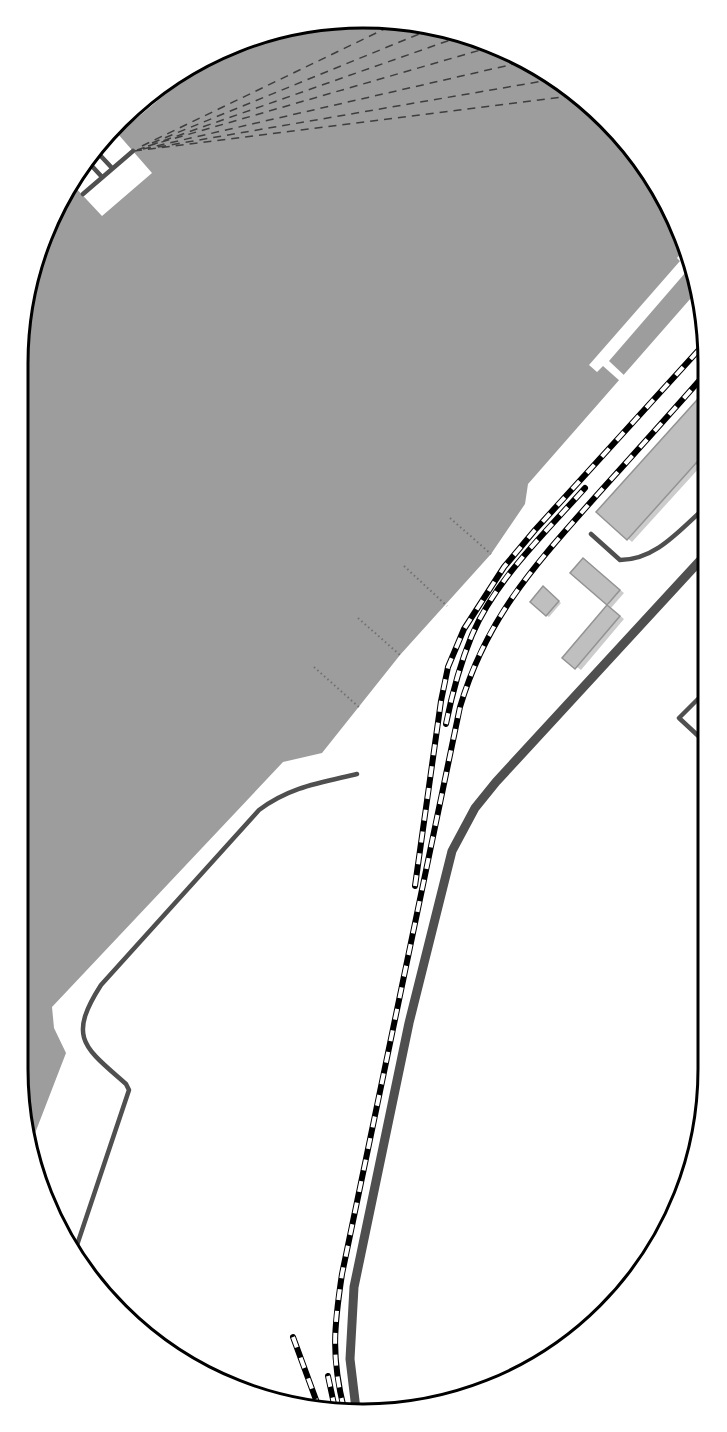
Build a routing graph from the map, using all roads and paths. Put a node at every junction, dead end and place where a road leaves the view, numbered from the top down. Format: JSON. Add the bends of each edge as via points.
{"nodes":[{"id":1,"x":133,"y":151,"type":"dead end"},
{"id":2,"x":101,"y":156,"type":"edge"},
{"id":3,"x":93,"y":167,"type":"edge"},
{"id":4,"x":112,"y":168,"type":"junction"},
{"id":5,"x":102,"y":177,"type":"junction"},
{"id":6,"x":83,"y":194,"type":"dead end"},
{"id":7,"x":698,"y":513,"type":"edge"},
{"id":8,"x":450,"y":518,"type":"dead end"},
{"id":9,"x":591,"y":534,"type":"dead end"},
{"id":10,"x":491,"y":554,"type":"dead end"},
{"id":11,"x":698,"y":563,"type":"edge"},
{"id":12,"x":404,"y":566,"type":"dead end"},
{"id":13,"x":447,"y":606,"type":"dead end"},
{"id":14,"x":358,"y":618,"type":"dead end"},
{"id":15,"x":400,"y":655,"type":"dead end"},
{"id":16,"x":314,"y":666,"type":"dead end"},
{"id":17,"x":698,"y":699,"type":"edge"},
{"id":18,"x":360,"y":708,"type":"dead end"},
{"id":19,"x":698,"y":736,"type":"edge"},
{"id":20,"x":357,"y":774,"type":"dead end"},
{"id":21,"x":78,"y":1243,"type":"edge"},
{"id":22,"x":355,"y":1404,"type":"edge"}],
"edges":[{"from":1,"to":4,"type":"lane"},
{"from":2,"to":4,"type":"lane"},
{"from":3,"to":5,"type":"lane"},
{"from":4,"to":5,"type":"lane"},
{"from":5,"to":6,"type":"lane"},
{"from":7,"to":9,"type":"lane","via":[[661,547],[634,560],[620,560]]},
{"from":8,"to":10,"type":"path"},
{"from":11,"to":22,"type":"street","via":[[496,782],[475,808],[452,850],[409,1023],[354,1287],[350,1359]]},
{"from":12,"to":13,"type":"path"},
{"from":14,"to":15,"type":"path"},
{"from":16,"to":18,"type":"path"},
{"from":17,"to":19,"type":"lane","via":[[679,718]]},
{"from":20,"to":21,"type":"lane","via":[[299,787],[259,810],[101,985],[89,1004],[83,1019],[85,1043],[129,1090]]}]}
